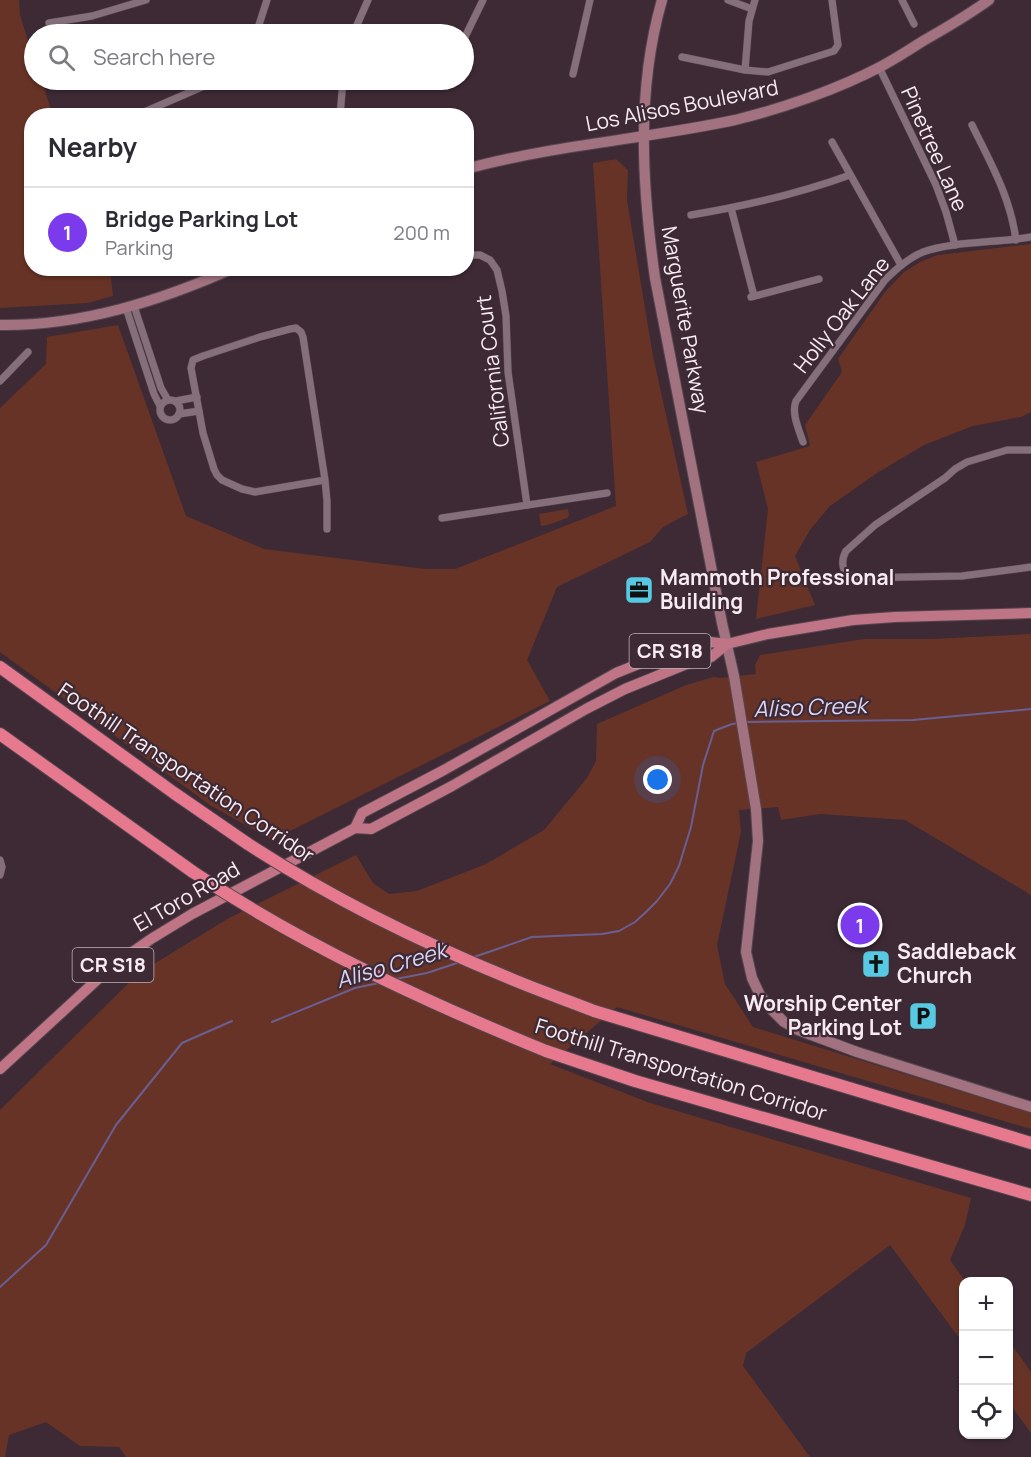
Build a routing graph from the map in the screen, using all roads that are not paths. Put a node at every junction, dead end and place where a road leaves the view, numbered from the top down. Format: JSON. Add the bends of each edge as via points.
{"nodes":[{"id":1,"x":146,"y":0,"type":"edge"},
{"id":2,"x":267,"y":0,"type":"edge"},
{"id":3,"x":368,"y":0,"type":"edge"},
{"id":4,"x":483,"y":0,"type":"edge"},
{"id":5,"x":590,"y":0,"type":"edge"},
{"id":6,"x":662,"y":0,"type":"edge"},
{"id":7,"x":728,"y":0,"type":"edge"},
{"id":8,"x":755,"y":0,"type":"edge"},
{"id":9,"x":832,"y":0,"type":"edge"},
{"id":10,"x":902,"y":0,"type":"edge"},
{"id":11,"x":989,"y":0,"type":"edge"},
{"id":12,"x":752,"y":9,"type":"junction"},
{"id":13,"x":49,"y":23,"type":"dead end"},
{"id":14,"x":259,"y":24,"type":"edge"},
{"id":15,"x":357,"y":24,"type":"edge"},
{"id":16,"x":471,"y":24,"type":"edge"},
{"id":17,"x":914,"y":24,"type":"dead end"},
{"id":18,"x":682,"y":57,"type":"dead end"},
{"id":19,"x":879,"y":67,"type":"junction"},
{"id":20,"x":745,"y":70,"type":"junction"},
{"id":21,"x":573,"y":74,"type":"dead end"},
{"id":22,"x":195,"y":90,"type":"edge"},
{"id":23,"x":342,"y":90,"type":"edge"},
{"id":24,"x":153,"y":108,"type":"edge"},
{"id":25,"x":341,"y":108,"type":"edge"},
{"id":26,"x":972,"y":125,"type":"dead end"},
{"id":27,"x":643,"y":137,"type":"junction"},
{"id":28,"x":832,"y":142,"type":"dead end"},
{"id":29,"x":474,"y":167,"type":"edge"},
{"id":30,"x":850,"y":175,"type":"junction"},
{"id":31,"x":731,"y":208,"type":"junction"},
{"id":32,"x":691,"y":215,"type":"dead end"},
{"id":33,"x":1031,"y":237,"type":"edge"},
{"id":34,"x":1016,"y":240,"type":"junction"},
{"id":35,"x":955,"y":245,"type":"junction"},
{"id":36,"x":474,"y":255,"type":"edge"},
{"id":37,"x":901,"y":265,"type":"junction"},
{"id":38,"x":215,"y":276,"type":"edge"},
{"id":39,"x":819,"y":279,"type":"dead end"},
{"id":40,"x":130,"y":307,"type":"junction"},
{"id":41,"x":0,"y":325,"type":"edge"},
{"id":42,"x":28,"y":352,"type":"dead end"},
{"id":43,"x":0,"y":381,"type":"edge"},
{"id":44,"x":197,"y":397,"type":"junction"},
{"id":45,"x":168,"y":400,"type":"junction"},
{"id":46,"x":176,"y":402,"type":"junction"},
{"id":47,"x":160,"y":406,"type":"junction"},
{"id":48,"x":199,"y":411,"type":"junction"},
{"id":49,"x":179,"y":414,"type":"junction"},
{"id":50,"x":803,"y":442,"type":"dead end"},
{"id":51,"x":1031,"y":450,"type":"edge"},
{"id":52,"x":325,"y":480,"type":"junction"},
{"id":53,"x":607,"y":493,"type":"dead end"},
{"id":54,"x":527,"y":505,"type":"junction"},
{"id":55,"x":442,"y":518,"type":"dead end"},
{"id":56,"x":327,"y":529,"type":"dead end"},
{"id":57,"x":1031,"y":567,"type":"edge"},
{"id":58,"x":1031,"y":613,"type":"edge"},
{"id":59,"x":727,"y":644,"type":"junction"},
{"id":60,"x":0,"y":667,"type":"edge"},
{"id":61,"x":0,"y":734,"type":"edge"},
{"id":62,"x":355,"y":828,"type":"junction"},
{"id":63,"x":1,"y":863,"type":"edge"},
{"id":64,"x":0,"y":875,"type":"edge"},
{"id":65,"x":0,"y":1069,"type":"edge"},
{"id":66,"x":1031,"y":1107,"type":"edge"},
{"id":67,"x":1031,"y":1143,"type":"edge"},
{"id":68,"x":1031,"y":1196,"type":"edge"}],
"edges":[{"from":1,"to":13,"type":"street","via":[[92,16]]},
{"from":2,"to":14,"type":"street"},
{"from":3,"to":15,"type":"street"},
{"from":4,"to":16,"type":"street"},
{"from":5,"to":21,"type":"street"},
{"from":6,"to":27,"type":"main road","name":"Marguerite Parkway","via":[[650,60]]},
{"from":7,"to":12,"type":"street"},
{"from":8,"to":12,"type":"street"},
{"from":9,"to":20,"type":"street","via":[[838,45],[834,51],[768,72]]},
{"from":10,"to":17,"type":"street"},
{"from":11,"to":19,"type":"main road","name":"Los Alisos Boulevard"},
{"from":12,"to":20,"type":"street"},
{"from":18,"to":20,"type":"street"},
{"from":19,"to":27,"type":"main road","name":"Los Alisos Boulevard","via":[[788,105]]},
{"from":19,"to":35,"type":"street","name":"Pinetree Lane","via":[[936,185]]},
{"from":22,"to":24,"type":"street"},
{"from":23,"to":25,"type":"street"},
{"from":26,"to":34,"type":"street","via":[[1004,192]]},
{"from":27,"to":29,"type":"main road","name":"Los Alisos Boulevard"},
{"from":27,"to":59,"type":"main road","name":"Marguerite Parkway","via":[[648,233],[655,278]]},
{"from":28,"to":30,"type":"street"},
{"from":30,"to":31,"type":"street","via":[[779,198]]},
{"from":30,"to":37,"type":"street"},
{"from":31,"to":32,"type":"street"},
{"from":31,"to":39,"type":"street","via":[[753,297]]},
{"from":33,"to":34,"type":"street","name":"Holly Oak Lane"},
{"from":34,"to":35,"type":"street","name":"Holly Oak Lane"},
{"from":35,"to":37,"type":"street","name":"Holly Oak Lane","via":[[923,252]]},
{"from":36,"to":54,"type":"street","name":"California Court","via":[[490,260],[502,291],[508,372]]},
{"from":37,"to":50,"type":"street","name":"Holly Oak Lane","via":[[885,280],[796,401],[794,411]]},
{"from":38,"to":40,"type":"main road"},
{"from":40,"to":41,"type":"main road","via":[[81,318]]},
{"from":40,"to":45,"type":"street"},
{"from":40,"to":47,"type":"street"},
{"from":42,"to":43,"type":"street"},
{"from":44,"to":46,"type":"street"},
{"from":44,"to":48,"type":"street"},
{"from":44,"to":52,"type":"street","via":[[191,365],[195,359],[260,337],[298,330],[303,337]]},
{"from":45,"to":46,"type":"street"},
{"from":45,"to":47,"type":"street"},
{"from":46,"to":49,"type":"street"},
{"from":47,"to":49,"type":"street","via":[[164,418],[174,419]]},
{"from":48,"to":49,"type":"street"},
{"from":48,"to":52,"type":"street","via":[[214,469],[222,480],[249,491]]},
{"from":51,"to":57,"type":"street","via":[[1006,450],[967,462],[875,525],[843,556],[845,572],[855,578],[962,576]]},
{"from":52,"to":56,"type":"street"},
{"from":53,"to":54,"type":"street"},
{"from":54,"to":55,"type":"street"},
{"from":58,"to":59,"type":"main road","name":"El Toro Road","number":"CR S18","via":[[853,620]]},
{"from":59,"to":62,"type":"main road","name":"El Toro Road","number":"CR S18","via":[[711,657],[625,689],[586,709],[371,829]]},
{"from":59,"to":62,"type":"main road","name":"El Toro Road","number":"CR S18","via":[[702,641],[616,673],[362,813]]},
{"from":59,"to":66,"type":"main road","name":"Marguerite Parkway","via":[[756,809],[758,841],[746,952],[760,995],[784,1022],[798,1030]]},
{"from":60,"to":67,"type":"highway","name":"Foothill Transportation Corridor","bridge":true,"via":[[248,844],[300,876],[442,949],[594,1011]]},
{"from":61,"to":68,"type":"highway","name":"Foothill Transportation Corridor","bridge":true,"via":[[193,872],[260,914],[395,985],[502,1033],[635,1081]]},
{"from":62,"to":65,"type":"main road","name":"El Toro Road","number":"CR S18","via":[[151,939],[111,967]]},
{"from":63,"to":64,"type":"street"}]}
